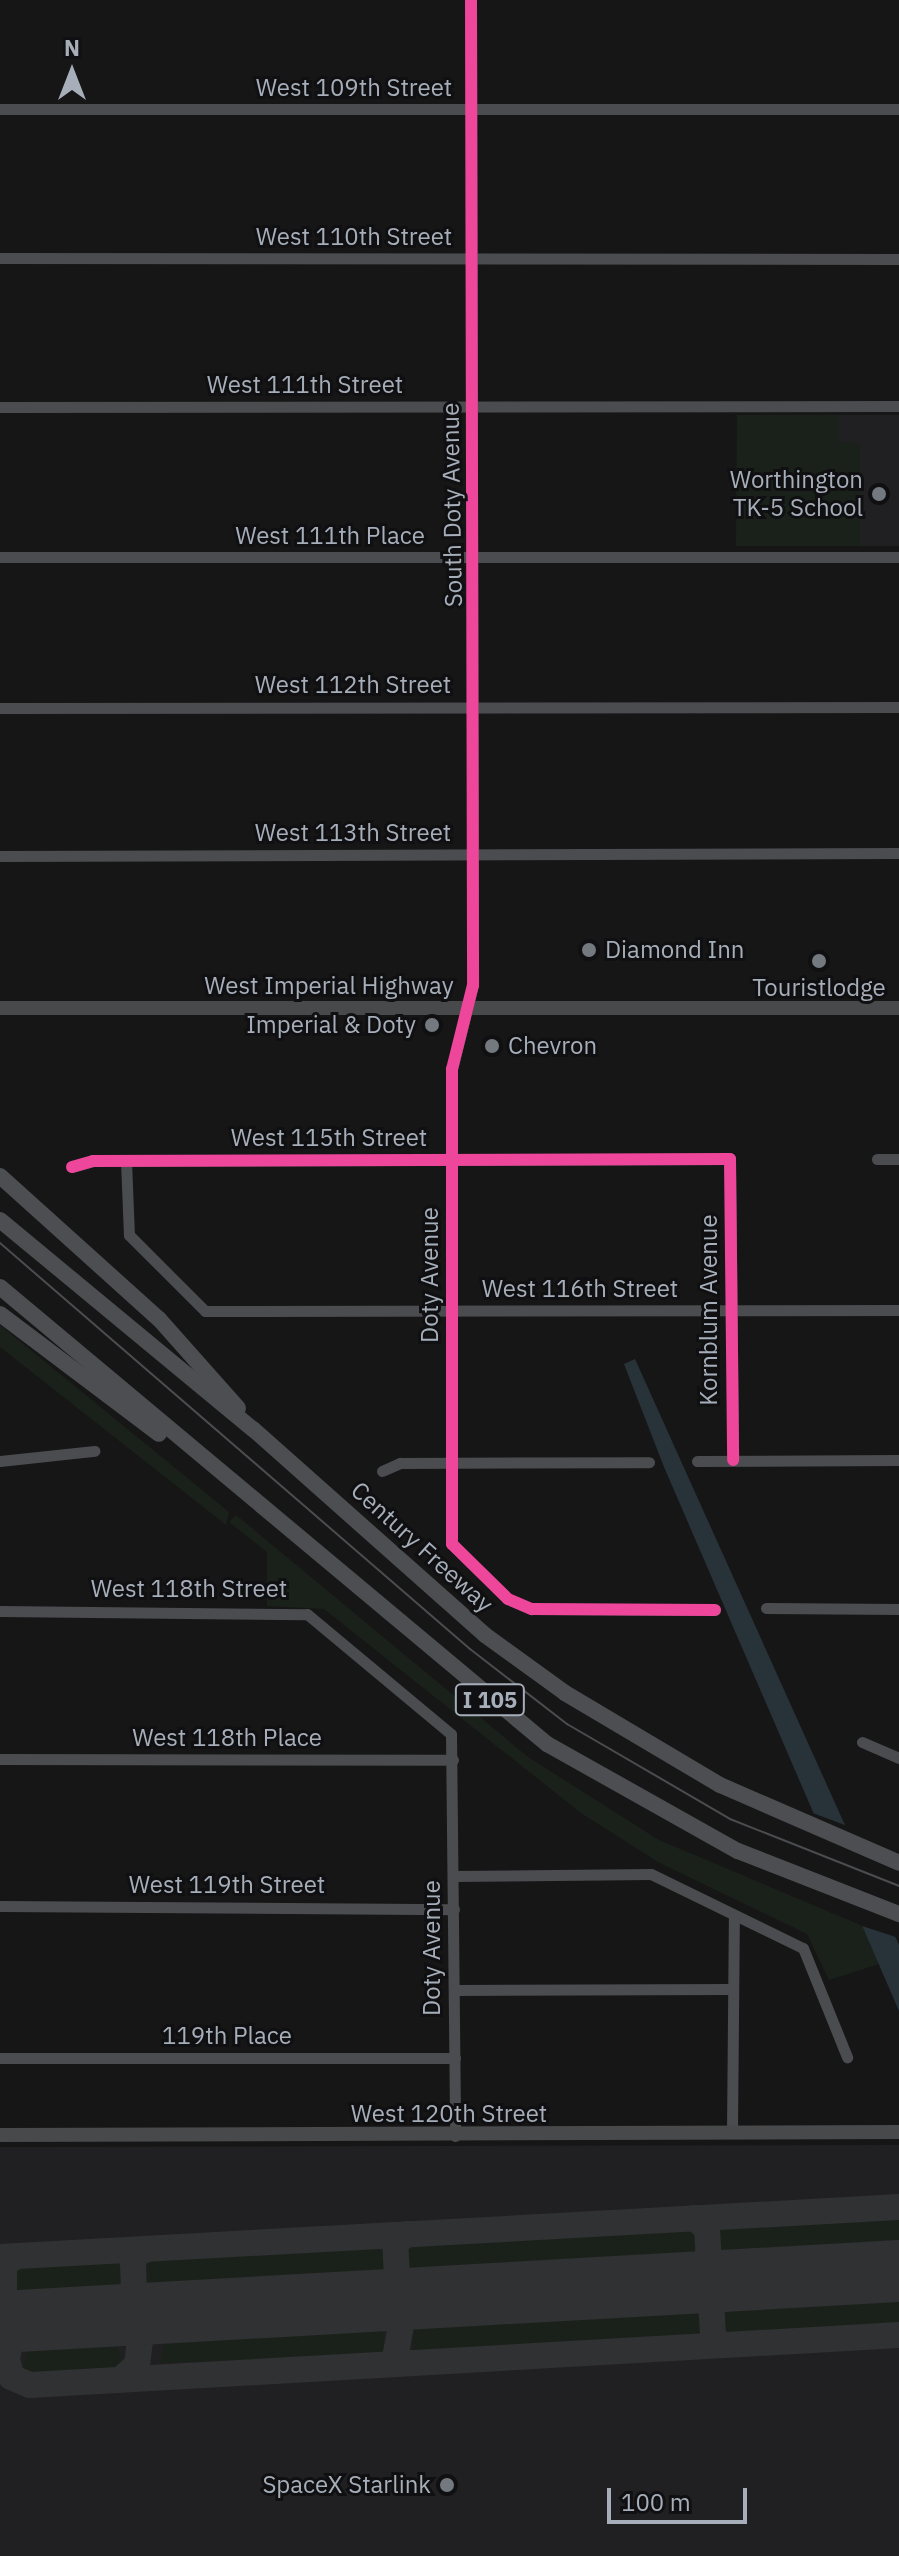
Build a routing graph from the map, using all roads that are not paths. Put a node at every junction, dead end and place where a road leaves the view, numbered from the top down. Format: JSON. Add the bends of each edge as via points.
{"nodes":[{"id":1,"x":471,"y":0,"type":"edge"},
{"id":2,"x":0,"y":109,"type":"edge"},
{"id":3,"x":899,"y":109,"type":"edge"},
{"id":4,"x":472,"y":111,"type":"junction"},
{"id":5,"x":0,"y":258,"type":"edge"},
{"id":6,"x":899,"y":259,"type":"edge"},
{"id":7,"x":472,"y":260,"type":"junction"},
{"id":8,"x":899,"y":406,"type":"edge"},
{"id":9,"x":0,"y":407,"type":"edge"},
{"id":10,"x":473,"y":407,"type":"junction"},
{"id":11,"x":0,"y":557,"type":"edge"},
{"id":12,"x":899,"y":557,"type":"edge"},
{"id":13,"x":475,"y":558,"type":"junction"},
{"id":14,"x":474,"y":707,"type":"junction"},
{"id":15,"x":899,"y":707,"type":"edge"},
{"id":16,"x":0,"y":708,"type":"edge"},
{"id":17,"x":899,"y":853,"type":"edge"},
{"id":18,"x":473,"y":854,"type":"junction"},
{"id":19,"x":0,"y":856,"type":"edge"},
{"id":20,"x":0,"y":1008,"type":"edge"},
{"id":21,"x":464,"y":1008,"type":"junction"},
{"id":22,"x":899,"y":1008,"type":"edge"},
{"id":23,"x":451,"y":1159,"type":"junction"},
{"id":24,"x":730,"y":1159,"type":"joint"},
{"id":25,"x":877,"y":1159,"type":"dead end"},
{"id":26,"x":899,"y":1159,"type":"edge"},
{"id":27,"x":126,"y":1161,"type":"junction"},
{"id":28,"x":72,"y":1167,"type":"dead end"},
{"id":29,"x":0,"y":1176,"type":"edge"},
{"id":30,"x":0,"y":1220,"type":"edge"},
{"id":31,"x":0,"y":1287,"type":"edge"},
{"id":32,"x":732,"y":1310,"type":"junction"},
{"id":33,"x":899,"y":1310,"type":"edge"},
{"id":34,"x":452,"y":1312,"type":"junction"},
{"id":35,"x":0,"y":1314,"type":"edge"},
{"id":36,"x":253,"y":1429,"type":"junction"},
{"id":37,"x":94,"y":1451,"type":"dead end"},
{"id":38,"x":191,"y":1453,"type":"junction"},
{"id":39,"x":733,"y":1460,"type":"junction"},
{"id":40,"x":899,"y":1460,"type":"edge"},
{"id":41,"x":0,"y":1461,"type":"edge"},
{"id":42,"x":453,"y":1461,"type":"junction"},
{"id":43,"x":697,"y":1461,"type":"dead end"},
{"id":44,"x":649,"y":1462,"type":"dead end"},
{"id":45,"x":382,"y":1471,"type":"dead end"},
{"id":46,"x":766,"y":1608,"type":"dead end"},
{"id":47,"x":899,"y":1609,"type":"edge"},
{"id":48,"x":715,"y":1610,"type":"dead end"},
{"id":49,"x":0,"y":1611,"type":"edge"},
{"id":50,"x":862,"y":1742,"type":"dead end"},
{"id":51,"x":899,"y":1758,"type":"edge"},
{"id":52,"x":0,"y":1759,"type":"edge"},
{"id":53,"x":453,"y":1760,"type":"junction"},
{"id":54,"x":899,"y":1863,"type":"edge"},
{"id":55,"x":454,"y":1876,"type":"junction"},
{"id":56,"x":0,"y":1906,"type":"edge"},
{"id":57,"x":454,"y":1909,"type":"junction"},
{"id":58,"x":895,"y":1913,"type":"edge"},
{"id":59,"x":734,"y":1918,"type":"junction"},
{"id":60,"x":733,"y":1989,"type":"junction"},
{"id":61,"x":454,"y":1990,"type":"junction"},
{"id":62,"x":847,"y":2057,"type":"dead end"},
{"id":63,"x":0,"y":2058,"type":"edge"},
{"id":64,"x":455,"y":2058,"type":"junction"},
{"id":65,"x":899,"y":2132,"type":"edge"},
{"id":66,"x":732,"y":2133,"type":"junction"},
{"id":67,"x":0,"y":2135,"type":"edge"},
{"id":68,"x":455,"y":2136,"type":"junction"}],
"edges":[{"from":1,"to":4,"type":"street","name":"South Doty Avenue"},
{"from":2,"to":4,"type":"street","name":"West 109th Street"},
{"from":3,"to":4,"type":"street","name":"West 109th Street"},
{"from":4,"to":7,"type":"street","name":"South Doty Avenue"},
{"from":5,"to":7,"type":"street","name":"West 110th Street"},
{"from":6,"to":7,"type":"street","name":"West 110th Street"},
{"from":7,"to":10,"type":"street","name":"South Doty Avenue"},
{"from":8,"to":10,"type":"street","name":"West 111th Street"},
{"from":9,"to":10,"type":"street","name":"West 111th Street"},
{"from":10,"to":13,"type":"street","name":"South Doty Avenue"},
{"from":11,"to":13,"type":"street","name":"West 111th Place"},
{"from":12,"to":13,"type":"street","name":"West 111th Place"},
{"from":13,"to":14,"type":"street","name":"South Doty Avenue"},
{"from":14,"to":15,"type":"street","name":"West 112th Street"},
{"from":14,"to":16,"type":"street","name":"West 112th Street"},
{"from":14,"to":18,"type":"street","name":"South Doty Avenue"},
{"from":17,"to":18,"type":"street","name":"West 113th Street"},
{"from":18,"to":19,"type":"street","name":"West 113th Street"},
{"from":18,"to":21,"type":"street","name":"South Doty Avenue","via":[[473,985]]},
{"from":20,"to":21,"type":"main road","name":"West Imperial Highway"},
{"from":21,"to":22,"type":"main road","name":"West Imperial Highway"},
{"from":21,"to":23,"type":"street","name":"Doty Avenue","via":[[452,1069]]},
{"from":23,"to":24,"type":"street","name":"West 115th Street"},
{"from":23,"to":27,"type":"street","name":"West 115th Street"},
{"from":23,"to":34,"type":"street","name":"Doty Avenue"},
{"from":24,"to":32,"type":"street","name":"Kornblum Avenue"},
{"from":25,"to":26,"type":"street"},
{"from":27,"to":28,"type":"street","name":"West 115th Street"},
{"from":27,"to":34,"type":"street","name":"West 116th Street","via":[[129,1235],[190,1303],[213,1311]]},
{"from":29,"to":36,"type":"highway","via":[[159,1319]]},
{"from":30,"to":36,"type":"highway","name":"Century Freeway","number":"I 105"},
{"from":31,"to":38,"type":"highway","number":"I 105"},
{"from":32,"to":33,"type":"street","name":"West 116th Street"},
{"from":32,"to":34,"type":"street","name":"West 116th Street"},
{"from":32,"to":39,"type":"street","name":"Kornblum Avenue"},
{"from":34,"to":42,"type":"street","name":"Doty Avenue"},
{"from":35,"to":38,"type":"highway","via":[[134,1420]]},
{"from":36,"to":54,"type":"highway","name":"Century Freeway","number":"I 105","via":[[485,1635],[565,1693],[646,1745],[817,1833]]},
{"from":37,"to":41,"type":"street"},
{"from":38,"to":58,"type":"highway","number":"I 105","via":[[547,1744],[724,1844]]},
{"from":39,"to":40,"type":"street"},
{"from":39,"to":43,"type":"street"},
{"from":42,"to":44,"type":"street"},
{"from":42,"to":45,"type":"street","via":[[400,1463]]},
{"from":42,"to":48,"type":"street","name":"Doty Avenue","via":[[452,1544],[508,1599],[532,1609]]},
{"from":46,"to":47,"type":"street"},
{"from":49,"to":53,"type":"street","name":"West 118th Street","via":[[307,1614],[436,1717],[451,1734]]},
{"from":50,"to":51,"type":"street"},
{"from":52,"to":53,"type":"street","name":"West 118th Place"},
{"from":53,"to":55,"type":"street","name":"Doty Avenue"},
{"from":55,"to":57,"type":"street","name":"Doty Avenue"},
{"from":55,"to":59,"type":"street","via":[[651,1874]]},
{"from":56,"to":57,"type":"street","name":"West 119th Street"},
{"from":57,"to":61,"type":"street","name":"Doty Avenue"},
{"from":59,"to":60,"type":"street"},
{"from":59,"to":62,"type":"street","via":[[806,1952]]},
{"from":60,"to":61,"type":"street"},
{"from":60,"to":66,"type":"street"},
{"from":61,"to":64,"type":"street","name":"Doty Avenue"},
{"from":63,"to":64,"type":"street","name":"119th Place"},
{"from":64,"to":68,"type":"street","name":"Doty Avenue"},
{"from":65,"to":66,"type":"main road","name":"West 120th Street"},
{"from":66,"to":68,"type":"main road","name":"West 120th Street"},
{"from":67,"to":68,"type":"main road","name":"West 120th Street"}]}
